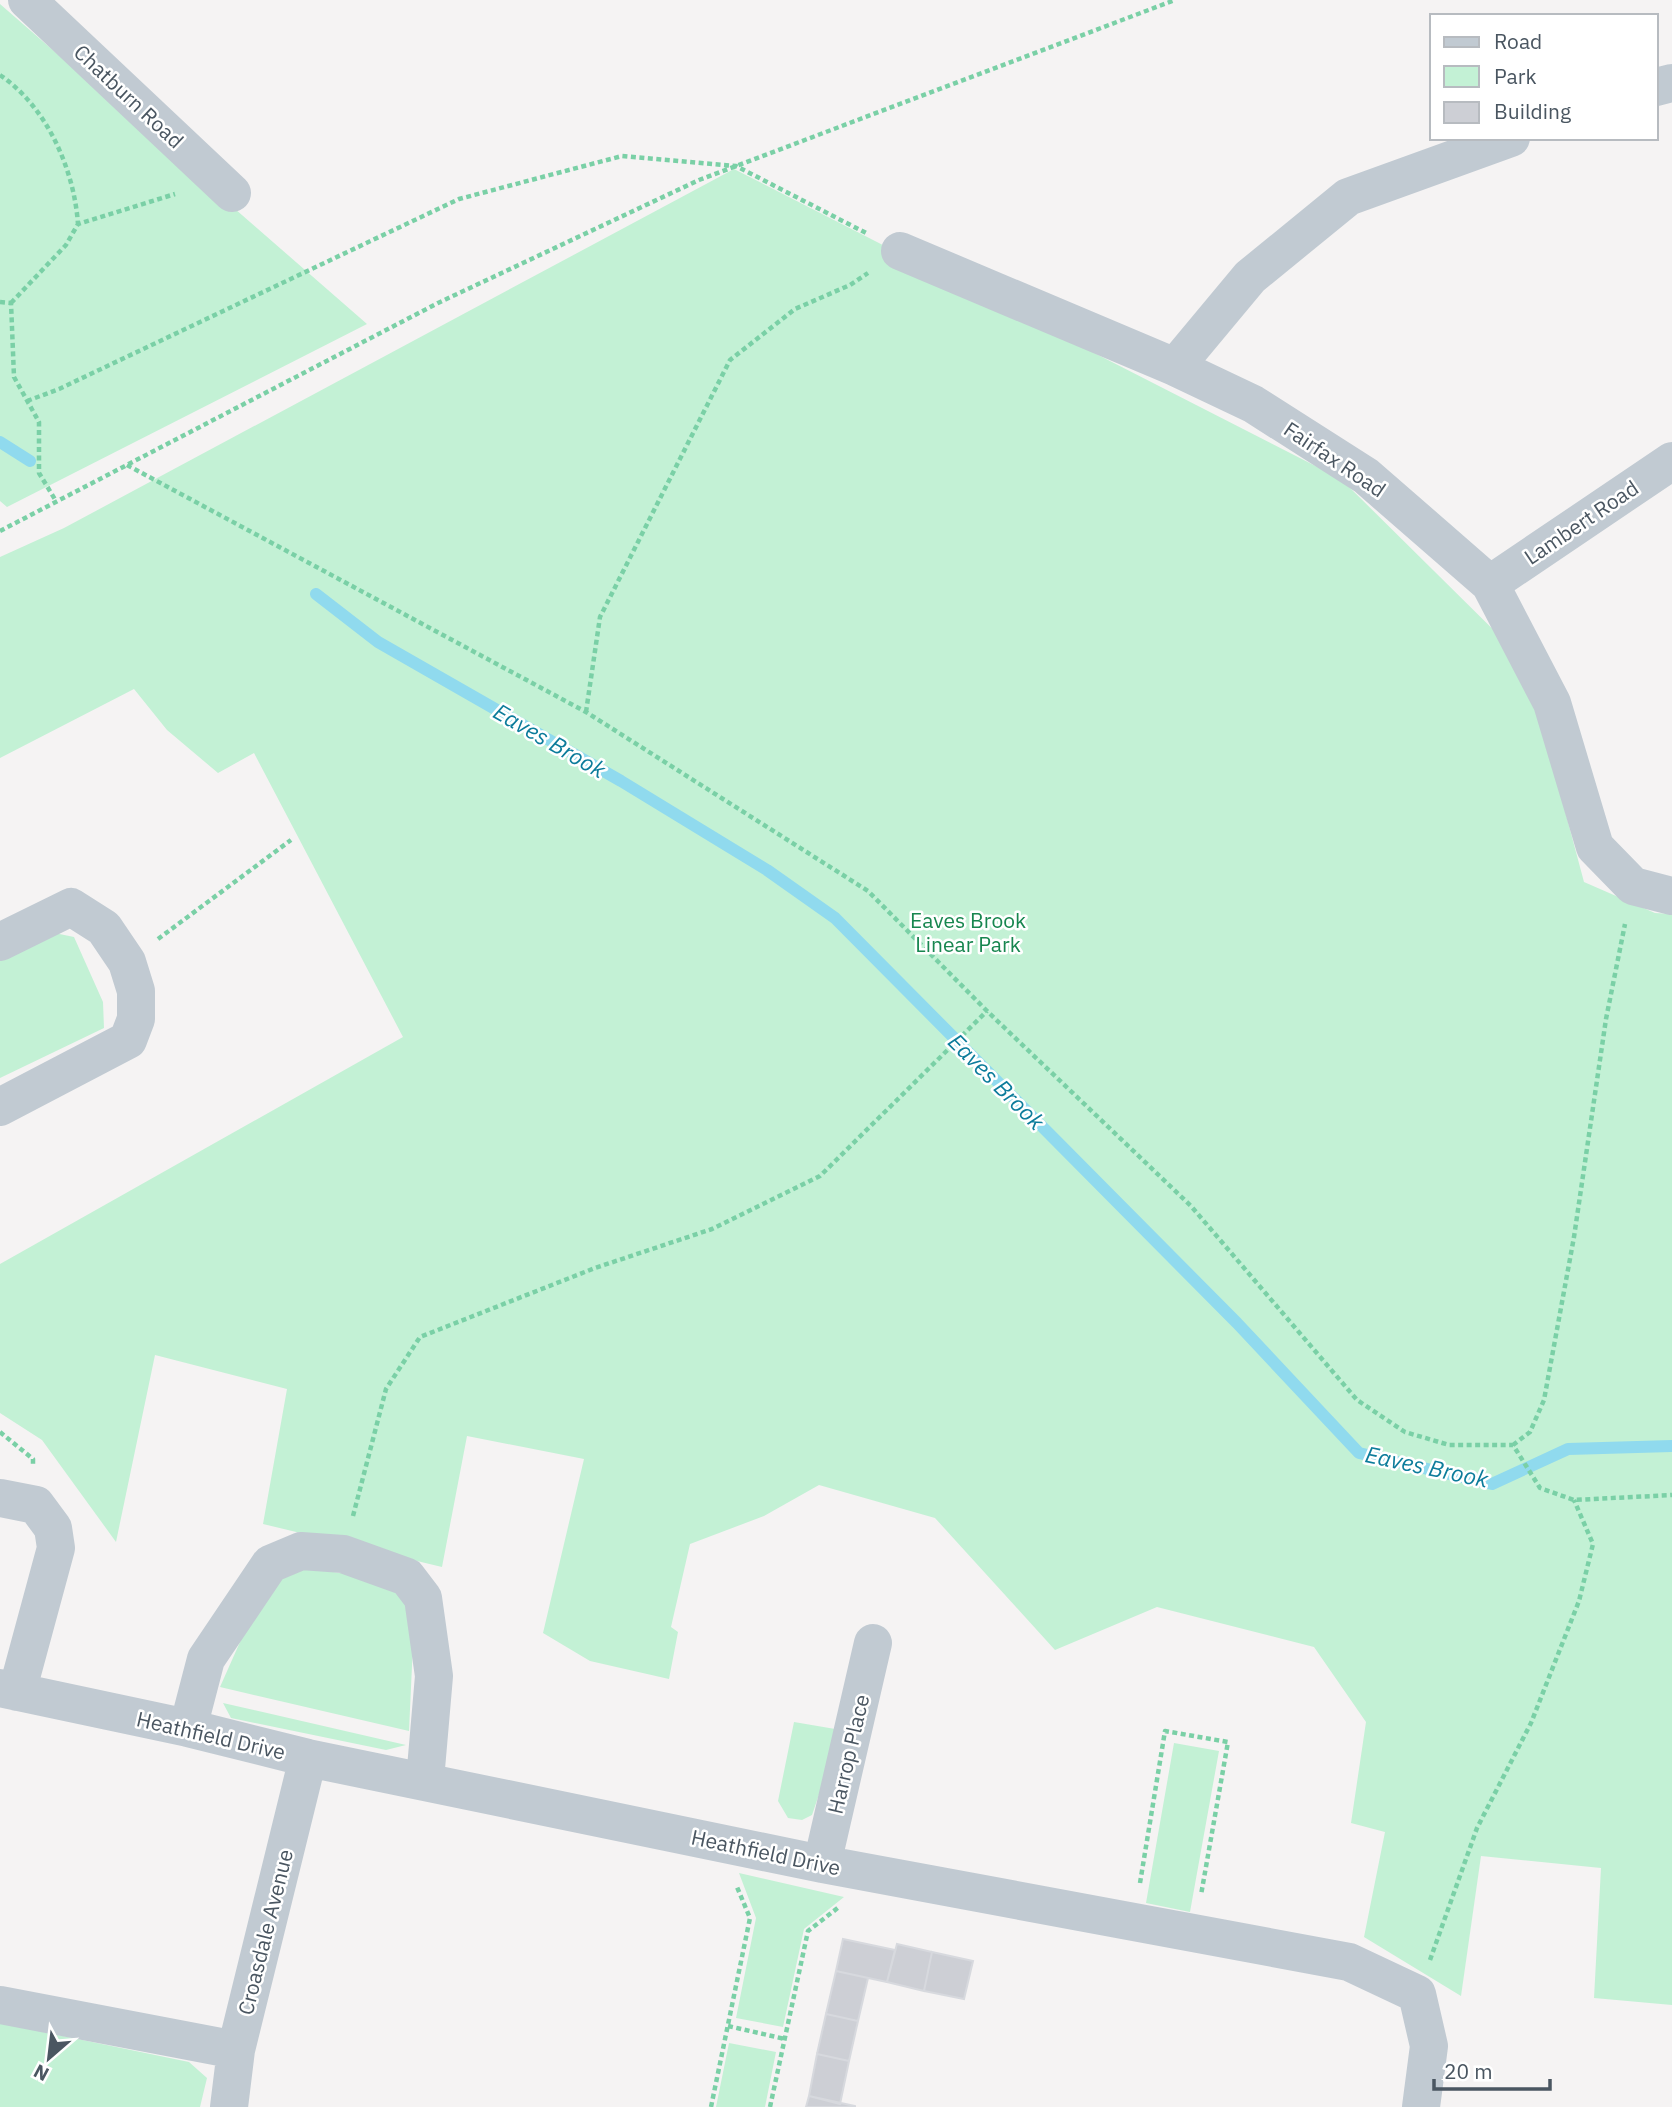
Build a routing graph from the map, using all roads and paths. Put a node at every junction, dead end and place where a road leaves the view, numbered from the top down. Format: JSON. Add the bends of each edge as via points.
{"nodes":[{"id":1,"x":27,"y":0,"type":"edge"},
{"id":2,"x":1175,"y":0,"type":"edge"},
{"id":3,"x":0,"y":75,"type":"edge"},
{"id":4,"x":1505,"y":140,"type":"edge"},
{"id":5,"x":736,"y":166,"type":"junction"},
{"id":6,"x":226,"y":187,"type":"joint"},
{"id":7,"x":78,"y":223,"type":"junction"},
{"id":8,"x":900,"y":251,"type":"junction"},
{"id":9,"x":0,"y":302,"type":"edge"},
{"id":10,"x":11,"y":303,"type":"junction"},
{"id":11,"x":1175,"y":367,"type":"junction"},
{"id":12,"x":27,"y":401,"type":"junction"},
{"id":13,"x":1672,"y":461,"type":"edge"},
{"id":14,"x":127,"y":465,"type":"junction"},
{"id":15,"x":56,"y":501,"type":"junction"},
{"id":16,"x":0,"y":531,"type":"edge"},
{"id":17,"x":1490,"y":584,"type":"junction"},
{"id":18,"x":586,"y":712,"type":"junction"},
{"id":19,"x":291,"y":840,"type":"dead end"},
{"id":20,"x":1633,"y":886,"type":"junction"},
{"id":21,"x":1672,"y":896,"type":"edge"},
{"id":22,"x":0,"y":942,"type":"edge"},
{"id":23,"x":127,"y":962,"type":"junction"},
{"id":24,"x":987,"y":1011,"type":"junction"},
{"id":25,"x":0,"y":1107,"type":"edge"},
{"id":26,"x":1514,"y":1446,"type":"junction"},
{"id":27,"x":1672,"y":1495,"type":"edge"},
{"id":28,"x":0,"y":1498,"type":"edge"},
{"id":29,"x":1574,"y":1500,"type":"junction"},
{"id":30,"x":343,"y":1554,"type":"junction"},
{"id":31,"x":873,"y":1643,"type":"dead end"},
{"id":32,"x":9,"y":1690,"type":"edge"},
{"id":33,"x":188,"y":1728,"type":"junction"},
{"id":34,"x":308,"y":1758,"type":"junction"},
{"id":35,"x":425,"y":1780,"type":"junction"},
{"id":36,"x":719,"y":1842,"type":"junction"},
{"id":37,"x":822,"y":1864,"type":"junction"},
{"id":38,"x":880,"y":1875,"type":"junction"},
{"id":39,"x":1134,"y":1922,"type":"junction"},
{"id":40,"x":1195,"y":1933,"type":"junction"},
{"id":41,"x":1417,"y":1994,"type":"junction"},
{"id":42,"x":0,"y":2005,"type":"edge"},
{"id":43,"x":728,"y":2026,"type":"junction"},
{"id":44,"x":785,"y":2039,"type":"junction"},
{"id":45,"x":236,"y":2050,"type":"junction"},
{"id":46,"x":229,"y":2107,"type":"edge"},
{"id":47,"x":711,"y":2107,"type":"edge"},
{"id":48,"x":770,"y":2107,"type":"edge"},
{"id":49,"x":1421,"y":2107,"type":"edge"}],
"edges":[{"from":1,"to":6,"type":"street","name":"Chatburn Road"},
{"from":2,"to":5,"type":"path"},
{"from":3,"to":7,"type":"path","via":[[18,88],[45,123],[76,195]]},
{"from":4,"to":11,"type":"street","via":[[1348,197],[1250,277]]},
{"from":5,"to":8,"type":"path"},
{"from":5,"to":12,"type":"path","via":[[622,156],[458,198]]},
{"from":5,"to":14,"type":"path","via":[[438,303]]},
{"from":6,"to":7,"type":"path"},
{"from":7,"to":10,"type":"path","via":[[66,245]]},
{"from":8,"to":11,"type":"street","name":"Fairfax Road"},
{"from":8,"to":18,"type":"path","via":[[850,285],[795,309],[730,360],[600,617]]},
{"from":9,"to":10,"type":"path"},
{"from":10,"to":12,"type":"path","via":[[14,377]]},
{"from":11,"to":17,"type":"street","name":"Fairfax Road","via":[[1253,404],[1366,476]]},
{"from":12,"to":15,"type":"path","via":[[39,422],[39,473]]},
{"from":13,"to":17,"type":"street","name":"Lambert Road"},
{"from":14,"to":15,"type":"path"},
{"from":14,"to":18,"type":"path"},
{"from":15,"to":16,"type":"path"},
{"from":17,"to":20,"type":"street","name":"Fairfax Road","via":[[1552,703],[1595,846]]},
{"from":18,"to":24,"type":"path","via":[[868,891]]},
{"from":19,"to":23,"type":"path"},
{"from":20,"to":21,"type":"street"},
{"from":20,"to":26,"type":"path","via":[[1606,1018],[1574,1237],[1544,1399],[1530,1432]]},
{"from":22,"to":23,"type":"street","via":[[71,906],[104,928]]},
{"from":23,"to":25,"type":"street","via":[[136,991],[136,1019],[128,1040]]},
{"from":24,"to":26,"type":"path","via":[[1191,1206],[1357,1400],[1405,1432],[1449,1445]]},
{"from":24,"to":30,"type":"path","via":[[820,1176],[712,1229],[596,1268],[420,1337],[386,1388]]},
{"from":26,"to":29,"type":"path","via":[[1540,1488]]},
{"from":27,"to":29,"type":"path"},
{"from":28,"to":32,"type":"street","via":[[36,1505],[53,1528],[56,1548]]},
{"from":29,"to":41,"type":"path","via":[[1593,1544],[1579,1601],[1531,1723],[1477,1828]]},
{"from":30,"to":33,"type":"street","via":[[301,1551],[270,1564],[206,1659]]},
{"from":30,"to":35,"type":"street","via":[[407,1577],[422,1598],[434,1676]]},
{"from":31,"to":37,"type":"street","name":"Harrop Place"},
{"from":32,"to":33,"type":"street","name":"Heathfield Drive"},
{"from":33,"to":34,"type":"street","name":"Heathfield Drive"},
{"from":34,"to":35,"type":"street","name":"Heathfield Drive"},
{"from":34,"to":45,"type":"street","name":"Croasdale Avenue"},
{"from":35,"to":36,"type":"street","name":"Heathfield Drive"},
{"from":36,"to":37,"type":"street","name":"Heathfield Drive"},
{"from":36,"to":43,"type":"path","via":[[750,1918]]},
{"from":37,"to":38,"type":"street","name":"Heathfield Drive"},
{"from":38,"to":39,"type":"street","name":"Heathfield Drive"},
{"from":38,"to":44,"type":"path","via":[[808,1931]]},
{"from":39,"to":40,"type":"street","name":"Heathfield Drive"},
{"from":39,"to":40,"type":"path","via":[[1165,1731],[1228,1742]]},
{"from":40,"to":41,"type":"street","name":"Heathfield Drive","via":[[1349,1962]]},
{"from":41,"to":49,"type":"street","via":[[1429,2046]]},
{"from":42,"to":45,"type":"street"},
{"from":43,"to":44,"type":"path"},
{"from":43,"to":47,"type":"path"},
{"from":44,"to":48,"type":"path"},
{"from":45,"to":46,"type":"street","name":"Croasdale Avenue"}]}
